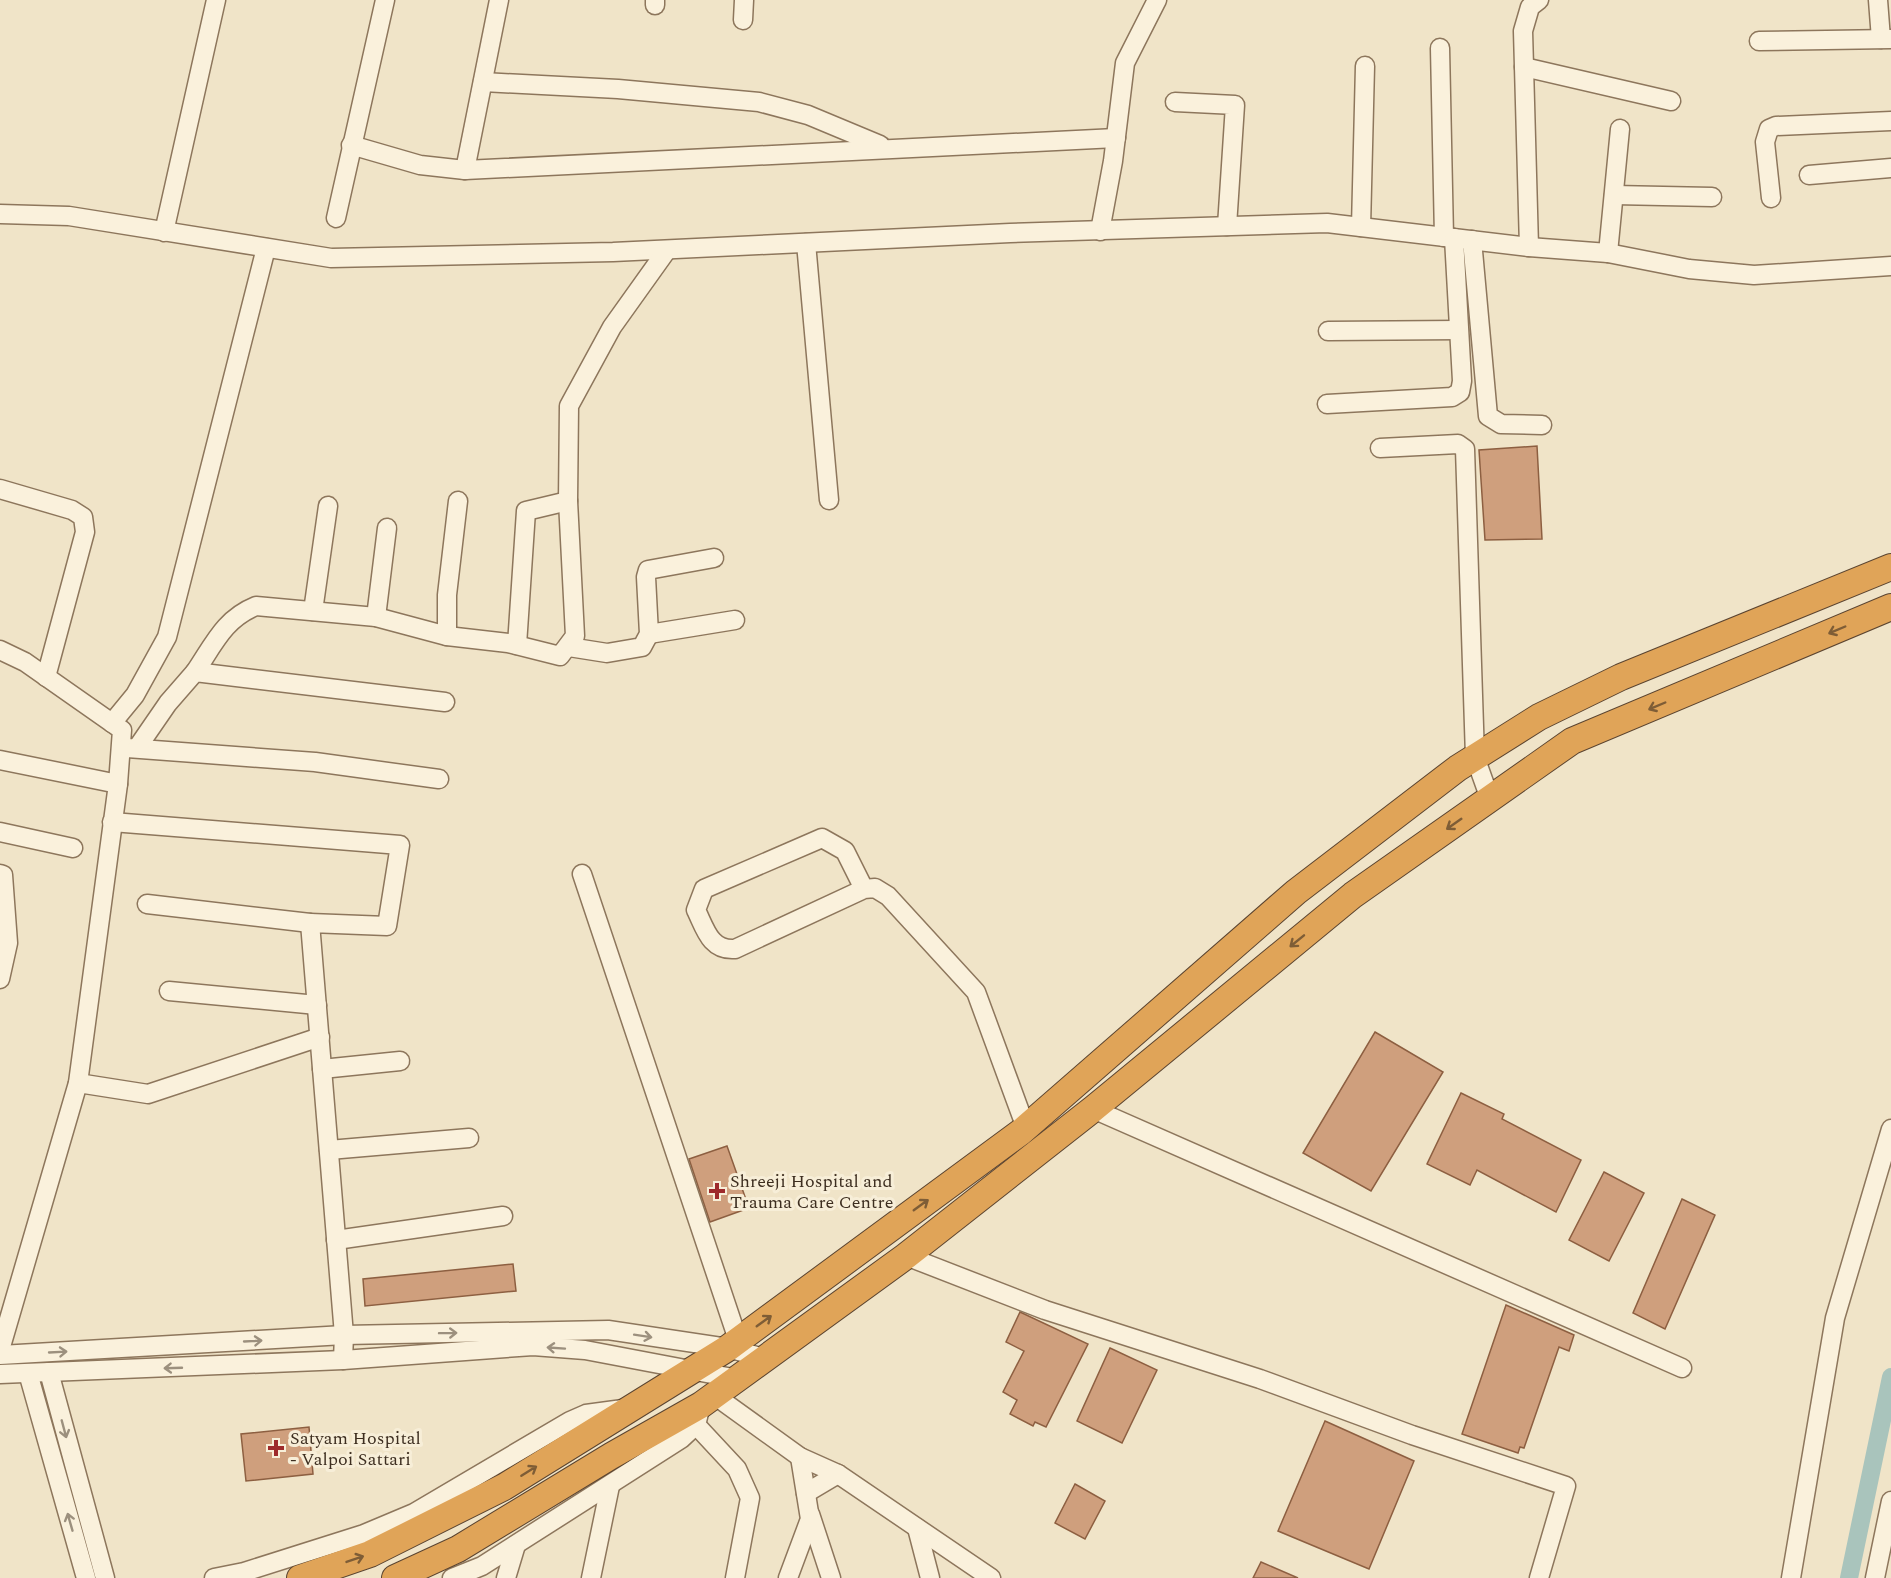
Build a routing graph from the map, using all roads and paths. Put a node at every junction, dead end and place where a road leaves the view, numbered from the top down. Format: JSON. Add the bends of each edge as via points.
{"nodes":[{"id":1,"x":216,"y":0,"type":"edge"},
{"id":2,"x":385,"y":0,"type":"edge"},
{"id":3,"x":499,"y":0,"type":"edge"},
{"id":4,"x":744,"y":0,"type":"edge"},
{"id":5,"x":1157,"y":0,"type":"edge"},
{"id":6,"x":1539,"y":0,"type":"edge"},
{"id":7,"x":1878,"y":0,"type":"edge"},
{"id":8,"x":743,"y":20,"type":"dead end"},
{"id":9,"x":1886,"y":39,"type":"edge"},
{"id":10,"x":1759,"y":40,"type":"dead end"},
{"id":11,"x":1440,"y":48,"type":"dead end"},
{"id":12,"x":1365,"y":66,"type":"dead end"},
{"id":13,"x":1524,"y":67,"type":"junction"},
{"id":14,"x":483,"y":82,"type":"junction"},
{"id":15,"x":1671,"y":101,"type":"dead end"},
{"id":16,"x":1174,"y":102,"type":"dead end"},
{"id":17,"x":1891,"y":121,"type":"edge"},
{"id":18,"x":1620,"y":129,"type":"dead end"},
{"id":19,"x":1116,"y":138,"type":"junction"},
{"id":20,"x":351,"y":146,"type":"junction"},
{"id":21,"x":886,"y":148,"type":"junction"},
{"id":22,"x":1891,"y":168,"type":"edge"},
{"id":23,"x":465,"y":170,"type":"junction"},
{"id":24,"x":1809,"y":175,"type":"dead end"},
{"id":25,"x":1614,"y":195,"type":"junction"},
{"id":26,"x":1712,"y":197,"type":"dead end"},
{"id":27,"x":1771,"y":198,"type":"dead end"},
{"id":28,"x":0,"y":214,"type":"edge"},
{"id":29,"x":336,"y":218,"type":"dead end"},
{"id":30,"x":1227,"y":226,"type":"junction"},
{"id":31,"x":1361,"y":227,"type":"junction"},
{"id":32,"x":164,"y":231,"type":"junction"},
{"id":33,"x":1100,"y":231,"type":"junction"},
{"id":34,"x":1449,"y":237,"type":"junction"},
{"id":35,"x":1472,"y":240,"type":"junction"},
{"id":36,"x":806,"y":243,"type":"junction"},
{"id":37,"x":1529,"y":247,"type":"junction"},
{"id":38,"x":266,"y":248,"type":"junction"},
{"id":39,"x":667,"y":250,"type":"junction"},
{"id":40,"x":1608,"y":253,"type":"junction"},
{"id":41,"x":1891,"y":266,"type":"edge"},
{"id":42,"x":1459,"y":330,"type":"junction"},
{"id":43,"x":1328,"y":331,"type":"dead end"},
{"id":44,"x":1327,"y":404,"type":"dead end"},
{"id":45,"x":1542,"y":425,"type":"dead end"},
{"id":46,"x":1380,"y":448,"type":"dead end"},
{"id":47,"x":0,"y":489,"type":"edge"},
{"id":48,"x":829,"y":500,"type":"dead end"},
{"id":49,"x":458,"y":501,"type":"dead end"},
{"id":50,"x":568,"y":501,"type":"junction"},
{"id":51,"x":328,"y":506,"type":"dead end"},
{"id":52,"x":387,"y":528,"type":"dead end"},
{"id":53,"x":714,"y":558,"type":"dead end"},
{"id":54,"x":1891,"y":567,"type":"edge"},
{"id":55,"x":1891,"y":608,"type":"edge"},
{"id":56,"x":313,"y":611,"type":"junction"},
{"id":57,"x":376,"y":617,"type":"junction"},
{"id":58,"x":735,"y":620,"type":"dead end"},
{"id":59,"x":649,"y":634,"type":"junction"},
{"id":60,"x":447,"y":636,"type":"junction"},
{"id":61,"x":518,"y":645,"type":"junction"},
{"id":62,"x":569,"y":647,"type":"junction"},
{"id":63,"x":0,"y":650,"type":"edge"},
{"id":64,"x":195,"y":672,"type":"junction"},
{"id":65,"x":46,"y":677,"type":"junction"},
{"id":66,"x":445,"y":702,"type":"dead end"},
{"id":67,"x":112,"y":723,"type":"junction"},
{"id":68,"x":128,"y":748,"type":"junction"},
{"id":69,"x":1475,"y":757,"type":"junction"},
{"id":70,"x":0,"y":760,"type":"edge"},
{"id":71,"x":439,"y":779,"type":"dead end"},
{"id":72,"x":118,"y":784,"type":"junction"},
{"id":73,"x":1490,"y":799,"type":"junction"},
{"id":74,"x":112,"y":822,"type":"junction"},
{"id":75,"x":0,"y":832,"type":"edge"},
{"id":76,"x":73,"y":848,"type":"dead end"},
{"id":77,"x":0,"y":874,"type":"edge"},
{"id":78,"x":582,"y":874,"type":"dead end"},
{"id":79,"x":864,"y":889,"type":"junction"},
{"id":80,"x":147,"y":904,"type":"dead end"},
{"id":81,"x":310,"y":923,"type":"junction"},
{"id":82,"x":0,"y":976,"type":"edge"},
{"id":83,"x":169,"y":991,"type":"dead end"},
{"id":84,"x":317,"y":1005,"type":"junction"},
{"id":85,"x":320,"y":1037,"type":"junction"},
{"id":86,"x":400,"y":1061,"type":"dead end"},
{"id":87,"x":322,"y":1069,"type":"junction"},
{"id":88,"x":78,"y":1083,"type":"junction"},
{"id":89,"x":1093,"y":1109,"type":"junction"},
{"id":90,"x":1026,"y":1128,"type":"junction"},
{"id":91,"x":1891,"y":1129,"type":"edge"},
{"id":92,"x":469,"y":1138,"type":"dead end"},
{"id":93,"x":329,"y":1150,"type":"junction"},
{"id":94,"x":503,"y":1216,"type":"dead end"},
{"id":95,"x":336,"y":1240,"type":"junction"},
{"id":96,"x":906,"y":1256,"type":"junction"},
{"id":97,"x":344,"y":1335,"type":"junction"},
{"id":98,"x":733,"y":1344,"type":"junction"},
{"id":99,"x":0,"y":1350,"type":"edge"},
{"id":100,"x":0,"y":1355,"type":"edge"},
{"id":101,"x":766,"y":1359,"type":"junction"},
{"id":102,"x":343,"y":1360,"type":"junction"},
{"id":103,"x":1682,"y":1368,"type":"dead end"},
{"id":104,"x":692,"y":1371,"type":"junction"},
{"id":105,"x":49,"y":1372,"type":"junction"},
{"id":106,"x":28,"y":1373,"type":"junction"},
{"id":107,"x":0,"y":1374,"type":"edge"},
{"id":108,"x":738,"y":1379,"type":"junction"},
{"id":109,"x":631,"y":1408,"type":"junction"},
{"id":110,"x":704,"y":1408,"type":"junction"},
{"id":111,"x":800,"y":1457,"type":"junction"},
{"id":112,"x":838,"y":1474,"type":"junction"},
{"id":113,"x":610,"y":1486,"type":"junction"},
{"id":114,"x":806,"y":1493,"type":"junction"},
{"id":115,"x":1891,"y":1501,"type":"edge"},
{"id":116,"x":809,"y":1512,"type":"junction"},
{"id":117,"x":917,"y":1528,"type":"junction"},
{"id":118,"x":516,"y":1545,"type":"junction"},
{"id":119,"x":86,"y":1578,"type":"edge"},
{"id":120,"x":105,"y":1578,"type":"edge"},
{"id":121,"x":214,"y":1578,"type":"edge"},
{"id":122,"x":300,"y":1578,"type":"edge"},
{"id":123,"x":395,"y":1578,"type":"edge"},
{"id":124,"x":452,"y":1578,"type":"edge"},
{"id":125,"x":506,"y":1578,"type":"edge"},
{"id":126,"x":591,"y":1578,"type":"edge"},
{"id":127,"x":735,"y":1578,"type":"edge"},
{"id":128,"x":788,"y":1578,"type":"edge"},
{"id":129,"x":831,"y":1578,"type":"edge"},
{"id":130,"x":930,"y":1578,"type":"edge"},
{"id":131,"x":991,"y":1578,"type":"edge"},
{"id":132,"x":1539,"y":1578,"type":"edge"},
{"id":133,"x":1791,"y":1578,"type":"edge"},
{"id":134,"x":1875,"y":1578,"type":"edge"}],
"edges":[{"from":1,"to":32,"type":"street"},
{"from":2,"to":20,"type":"street"},
{"from":3,"to":14,"type":"street"},
{"from":4,"to":8,"type":"street"},
{"from":5,"to":19,"type":"street","via":[[1125,63]]},
{"from":6,"to":13,"type":"street","via":[[1530,7],[1523,31]]},
{"from":7,"to":9,"type":"street"},
{"from":9,"to":10,"type":"street"},
{"from":11,"to":34,"type":"street"},
{"from":12,"to":31,"type":"street"},
{"from":13,"to":15,"type":"street"},
{"from":13,"to":37,"type":"street"},
{"from":14,"to":21,"type":"street","via":[[759,102],[808,115]]},
{"from":14,"to":23,"type":"street"},
{"from":16,"to":30,"type":"street","via":[[1235,105]]},
{"from":17,"to":27,"type":"street","via":[[1769,129],[1764,142]]},
{"from":18,"to":25,"type":"street"},
{"from":19,"to":21,"type":"street"},
{"from":19,"to":33,"type":"street"},
{"from":20,"to":23,"type":"street","via":[[420,165]]},
{"from":20,"to":29,"type":"street"},
{"from":21,"to":23,"type":"street"},
{"from":22,"to":24,"type":"street"},
{"from":25,"to":26,"type":"street"},
{"from":25,"to":40,"type":"street"},
{"from":28,"to":32,"type":"street","via":[[69,216]]},
{"from":30,"to":31,"type":"street","via":[[1327,223]]},
{"from":30,"to":33,"type":"street"},
{"from":31,"to":34,"type":"street"},
{"from":32,"to":38,"type":"street"},
{"from":33,"to":36,"type":"street"},
{"from":34,"to":35,"type":"street"},
{"from":34,"to":42,"type":"street"},
{"from":35,"to":37,"type":"street"},
{"from":35,"to":45,"type":"street","via":[[1488,416],[1501,424]]},
{"from":36,"to":39,"type":"street"},
{"from":36,"to":48,"type":"street"},
{"from":37,"to":40,"type":"street"},
{"from":38,"to":39,"type":"street","via":[[331,258]]},
{"from":38,"to":67,"type":"street","via":[[166,637],[135,695]]},
{"from":39,"to":50,"type":"street","via":[[612,327],[569,406]]},
{"from":40,"to":41,"type":"street","via":[[1689,269],[1754,275]]},
{"from":42,"to":43,"type":"street"},
{"from":42,"to":44,"type":"street","via":[[1462,381],[1460,392],[1452,397]]},
{"from":46,"to":69,"type":"street","via":[[1458,444],[1465,449]]},
{"from":47,"to":65,"type":"street","via":[[72,510],[83,517],[85,532]]},
{"from":49,"to":60,"type":"street","via":[[447,595]]},
{"from":50,"to":61,"type":"street","via":[[526,511]]},
{"from":50,"to":62,"type":"street","via":[[575,636]]},
{"from":51,"to":56,"type":"street"},
{"from":52,"to":57,"type":"street"},
{"from":53,"to":59,"type":"street","via":[[648,570]]},
{"from":54,"to":69,"type":"highway","via":[[1622,677],[1539,717]]},
{"from":55,"to":73,"type":"highway","one_way":true,"via":[[1572,741]]},
{"from":56,"to":57,"type":"street"},
{"from":56,"to":64,"type":"street","via":[[256,606],[239,613],[225,626]]},
{"from":57,"to":60,"type":"street"},
{"from":58,"to":59,"type":"street"},
{"from":59,"to":62,"type":"street","via":[[642,647],[619,652]]},
{"from":60,"to":61,"type":"street"},
{"from":61,"to":62,"type":"street","via":[[560,656]]},
{"from":63,"to":65,"type":"street"},
{"from":64,"to":66,"type":"street"},
{"from":64,"to":68,"type":"street"},
{"from":65,"to":67,"type":"street"},
{"from":67,"to":68,"type":"street","via":[[122,730]]},
{"from":68,"to":71,"type":"street","via":[[315,762]]},
{"from":68,"to":72,"type":"street"},
{"from":69,"to":73,"type":"street"},
{"from":69,"to":90,"type":"highway","via":[[1296,892]]},
{"from":70,"to":72,"type":"street"},
{"from":72,"to":74,"type":"street"},
{"from":73,"to":89,"type":"highway","one_way":true,"via":[[1353,896]]},
{"from":74,"to":81,"type":"street","via":[[400,845],[387,926]]},
{"from":74,"to":88,"type":"street"},
{"from":75,"to":76,"type":"street"},
{"from":77,"to":82,"type":"street","via":[[8,943]]},
{"from":78,"to":98,"type":"street"},
{"from":79,"to":79,"type":"street","via":[[735,949],[723,950],[714,945],[696,909],[704,889],[822,838],[845,851]]},
{"from":79,"to":90,"type":"street","via":[[875,888],[888,896],[976,992]]},
{"from":80,"to":81,"type":"street"},
{"from":81,"to":84,"type":"street"},
{"from":83,"to":84,"type":"street"},
{"from":84,"to":85,"type":"street"},
{"from":85,"to":87,"type":"street"},
{"from":85,"to":88,"type":"street","via":[[148,1094]]},
{"from":86,"to":87,"type":"street"},
{"from":87,"to":93,"type":"street"},
{"from":88,"to":99,"type":"street"},
{"from":89,"to":96,"type":"highway"},
{"from":89,"to":103,"type":"street"},
{"from":98,"to":90,"type":"highway","one_way":true},
{"from":91,"to":133,"type":"street","via":[[1835,1318]]},
{"from":92,"to":93,"type":"street"},
{"from":93,"to":95,"type":"street"},
{"from":94,"to":95,"type":"street"},
{"from":95,"to":97,"type":"street"},
{"from":96,"to":101,"type":"highway"},
{"from":96,"to":132,"type":"street","via":[[1045,1310],[1260,1378],[1412,1435],[1566,1486]]},
{"from":97,"to":98,"type":"street","one_way":true,"via":[[608,1330]]},
{"from":100,"to":97,"type":"street","one_way":true},
{"from":97,"to":102,"type":"street"},
{"from":98,"to":101,"type":"street"},
{"from":98,"to":104,"type":"highway"},
{"from":101,"to":108,"type":"highway"},
{"from":104,"to":102,"type":"street","one_way":true,"via":[[585,1350],[533,1346]]},
{"from":102,"to":105,"type":"street","one_way":true},
{"from":104,"to":108,"type":"street"},
{"from":104,"to":109,"type":"highway"},
{"from":105,"to":106,"type":"street"},
{"from":105,"to":120,"type":"street","one_way":true},
{"from":106,"to":107,"type":"street"},
{"from":119,"to":106,"type":"street","one_way":true},
{"from":108,"to":110,"type":"highway"},
{"from":109,"to":121,"type":"street","via":[[570,1420],[414,1513],[364,1534]]},
{"from":122,"to":109,"type":"highway","one_way":true,"via":[[370,1554],[504,1487]]},
{"from":110,"to":111,"type":"street"},
{"from":110,"to":113,"type":"street","via":[[681,1439]]},
{"from":110,"to":123,"type":"highway","via":[[611,1456],[458,1549]]},
{"from":110,"to":127,"type":"street","via":[[750,1498]]},
{"from":111,"to":112,"type":"street"},
{"from":111,"to":114,"type":"street"},
{"from":112,"to":114,"type":"street"},
{"from":112,"to":117,"type":"street"},
{"from":113,"to":118,"type":"street"},
{"from":113,"to":126,"type":"street"},
{"from":114,"to":116,"type":"street"},
{"from":115,"to":134,"type":"street"},
{"from":116,"to":128,"type":"street","via":[[810,1519]]},
{"from":116,"to":129,"type":"street"},
{"from":117,"to":130,"type":"street"},
{"from":117,"to":131,"type":"street"},
{"from":118,"to":124,"type":"street","via":[[482,1566]]},
{"from":118,"to":125,"type":"street"}]}
